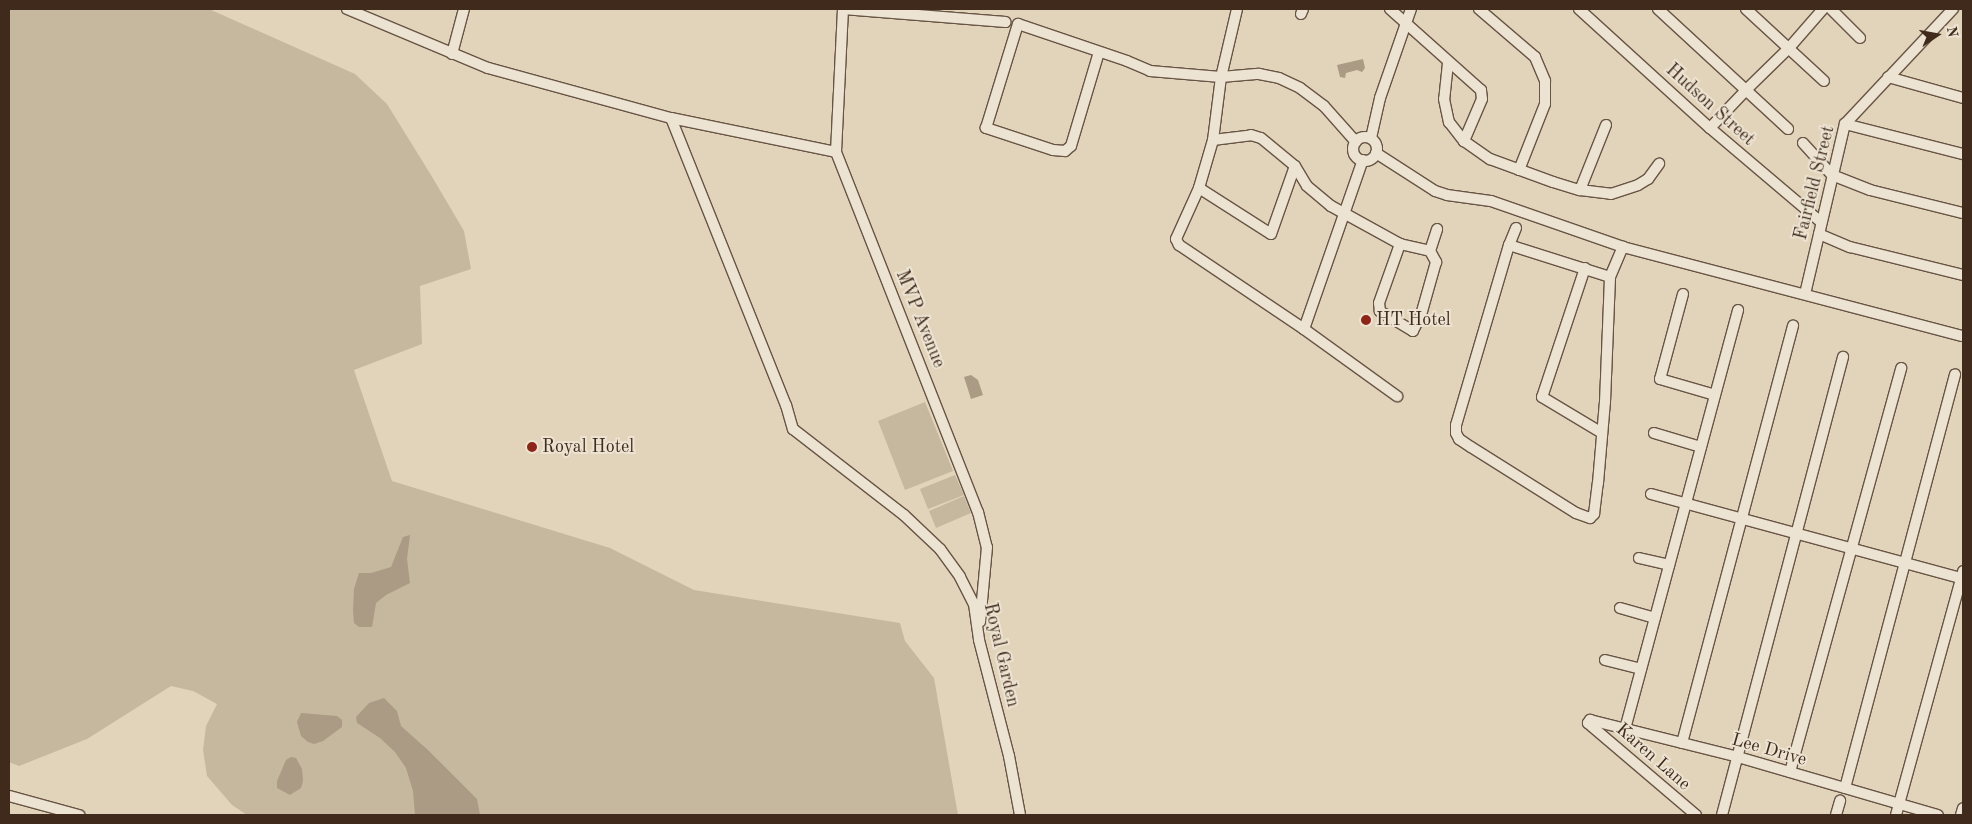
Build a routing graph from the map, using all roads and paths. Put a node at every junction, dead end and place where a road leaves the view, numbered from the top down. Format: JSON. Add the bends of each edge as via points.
{"nodes":[{"id":1,"x":347,"y":9,"type":"edge"},
{"id":2,"x":464,"y":9,"type":"edge"},
{"id":3,"x":843,"y":9,"type":"edge"},
{"id":4,"x":1237,"y":9,"type":"edge"},
{"id":5,"x":1390,"y":9,"type":"edge"},
{"id":6,"x":1412,"y":9,"type":"edge"},
{"id":7,"x":1479,"y":9,"type":"edge"},
{"id":8,"x":1579,"y":9,"type":"edge"},
{"id":9,"x":1658,"y":9,"type":"edge"},
{"id":10,"x":1746,"y":9,"type":"edge"},
{"id":11,"x":1823,"y":9,"type":"edge"},
{"id":12,"x":1831,"y":9,"type":"edge"},
{"id":13,"x":1953,"y":9,"type":"edge"},
{"id":14,"x":1005,"y":22,"type":"dead end"},
{"id":15,"x":1406,"y":24,"type":"junction"},
{"id":16,"x":1860,"y":38,"type":"dead end"},
{"id":17,"x":1789,"y":48,"type":"junction"},
{"id":18,"x":1099,"y":52,"type":"junction"},
{"id":19,"x":452,"y":54,"type":"junction"},
{"id":20,"x":1448,"y":63,"type":"junction"},
{"id":21,"x":1221,"y":77,"type":"junction"},
{"id":22,"x":1888,"y":77,"type":"junction"},
{"id":23,"x":1824,"y":81,"type":"dead end"},
{"id":24,"x":1747,"y":89,"type":"junction"},
{"id":25,"x":1963,"y":98,"type":"edge"},
{"id":26,"x":672,"y":118,"type":"junction"},
{"id":27,"x":1845,"y":124,"type":"junction"},
{"id":28,"x":1606,"y":125,"type":"dead end"},
{"id":29,"x":1710,"y":128,"type":"junction"},
{"id":30,"x":1788,"y":129,"type":"dead end"},
{"id":31,"x":1371,"y":138,"type":"junction"},
{"id":32,"x":1213,"y":140,"type":"junction"},
{"id":33,"x":1464,"y":141,"type":"junction"},
{"id":34,"x":1356,"y":142,"type":"junction"},
{"id":35,"x":1803,"y":143,"type":"dead end"},
{"id":36,"x":836,"y":152,"type":"junction"},
{"id":37,"x":1376,"y":153,"type":"junction"},
{"id":38,"x":1963,"y":154,"type":"edge"},
{"id":39,"x":1363,"y":160,"type":"junction"},
{"id":40,"x":1659,"y":164,"type":"dead end"},
{"id":41,"x":1295,"y":166,"type":"junction"},
{"id":42,"x":1519,"y":170,"type":"junction"},
{"id":43,"x":1832,"y":175,"type":"junction"},
{"id":44,"x":1199,"y":188,"type":"junction"},
{"id":45,"x":1580,"y":190,"type":"junction"},
{"id":46,"x":1344,"y":212,"type":"junction"},
{"id":47,"x":1963,"y":214,"type":"edge"},
{"id":48,"x":1821,"y":222,"type":"junction"},
{"id":49,"x":1516,"y":228,"type":"dead end"},
{"id":50,"x":1437,"y":229,"type":"dead end"},
{"id":51,"x":1818,"y":234,"type":"junction"},
{"id":52,"x":1400,"y":244,"type":"junction"},
{"id":53,"x":1508,"y":245,"type":"junction"},
{"id":54,"x":1623,"y":247,"type":"junction"},
{"id":55,"x":1430,"y":251,"type":"junction"},
{"id":56,"x":1586,"y":268,"type":"junction"},
{"id":57,"x":1963,"y":275,"type":"edge"},
{"id":58,"x":1610,"y":277,"type":"junction"},
{"id":59,"x":1683,"y":294,"type":"dead end"},
{"id":60,"x":1805,"y":294,"type":"junction"},
{"id":61,"x":1738,"y":310,"type":"dead end"},
{"id":62,"x":1793,"y":325,"type":"dead end"},
{"id":63,"x":1304,"y":329,"type":"junction"},
{"id":64,"x":1963,"y":336,"type":"edge"},
{"id":65,"x":1843,"y":357,"type":"dead end"},
{"id":66,"x":1900,"y":368,"type":"dead end"},
{"id":67,"x":1955,"y":374,"type":"dead end"},
{"id":68,"x":1715,"y":395,"type":"junction"},
{"id":69,"x":1397,"y":396,"type":"dead end"},
{"id":70,"x":1602,"y":433,"type":"junction"},
{"id":71,"x":1654,"y":433,"type":"dead end"},
{"id":72,"x":1701,"y":447,"type":"junction"},
{"id":73,"x":1651,"y":494,"type":"dead end"},
{"id":74,"x":1686,"y":502,"type":"junction"},
{"id":75,"x":1742,"y":517,"type":"junction"},
{"id":76,"x":1797,"y":532,"type":"junction"},
{"id":77,"x":1851,"y":547,"type":"junction"},
{"id":78,"x":1638,"y":558,"type":"dead end"},
{"id":79,"x":1904,"y":562,"type":"junction"},
{"id":80,"x":1669,"y":565,"type":"junction"},
{"id":81,"x":1963,"y":576,"type":"edge"},
{"id":82,"x":1620,"y":608,"type":"dead end"},
{"id":83,"x":1655,"y":618,"type":"junction"},
{"id":84,"x":979,"y":640,"type":"junction"},
{"id":85,"x":1605,"y":660,"type":"dead end"},
{"id":86,"x":1641,"y":669,"type":"junction"},
{"id":87,"x":1589,"y":721,"type":"joint"},
{"id":88,"x":1625,"y":729,"type":"junction"},
{"id":89,"x":1682,"y":743,"type":"junction"},
{"id":90,"x":1738,"y":757,"type":"junction"},
{"id":91,"x":1790,"y":772,"type":"junction"},
{"id":92,"x":1844,"y":788,"type":"junction"},
{"id":93,"x":9,"y":796,"type":"edge"},
{"id":94,"x":1840,"y":801,"type":"dead end"},
{"id":95,"x":1899,"y":804,"type":"junction"},
{"id":96,"x":1963,"y":808,"type":"edge"},
{"id":97,"x":79,"y":815,"type":"edge"},
{"id":98,"x":1020,"y":815,"type":"edge"},
{"id":99,"x":1696,"y":815,"type":"edge"},
{"id":100,"x":1722,"y":815,"type":"edge"},
{"id":101,"x":1836,"y":815,"type":"edge"},
{"id":102,"x":1896,"y":815,"type":"edge"},
{"id":103,"x":1938,"y":815,"type":"edge"},
{"id":104,"x":1961,"y":815,"type":"edge"}],
"edges":[{"from":1,"to":19,"type":"street"},
{"from":2,"to":19,"type":"street"},
{"from":3,"to":14,"type":"street"},
{"from":3,"to":36,"type":"street","name":"MVP Avenue"},
{"from":4,"to":21,"type":"street"},
{"from":5,"to":15,"type":"street"},
{"from":6,"to":15,"type":"street"},
{"from":7,"to":42,"type":"street","via":[[1535,57],[1545,81],[1545,104]]},
{"from":8,"to":29,"type":"street","name":"Hudson Street"},
{"from":9,"to":24,"type":"street"},
{"from":10,"to":17,"type":"street"},
{"from":11,"to":17,"type":"street"},
{"from":12,"to":16,"type":"street"},
{"from":13,"to":22,"type":"street","name":"Fairfield Street"},
{"from":15,"to":20,"type":"street"},
{"from":15,"to":31,"type":"street","via":[[1380,98]]},
{"from":17,"to":23,"type":"street"},
{"from":17,"to":24,"type":"street"},
{"from":18,"to":18,"type":"street","via":[[1071,146],[1065,150],[1053,150],[986,128],[1018,24]]},
{"from":18,"to":21,"type":"street","via":[[1150,70]]},
{"from":19,"to":26,"type":"street","via":[[488,68]]},
{"from":20,"to":33,"type":"street","via":[[1444,92],[1447,116]]},
{"from":20,"to":33,"type":"street","via":[[1476,84],[1483,94]]},
{"from":21,"to":32,"type":"street"},
{"from":21,"to":34,"type":"street","via":[[1259,74],[1300,88],[1324,106]]},
{"from":22,"to":25,"type":"street"},
{"from":22,"to":27,"type":"street","name":"Fairfield Street"},
{"from":24,"to":29,"type":"street"},
{"from":24,"to":30,"type":"street"},
{"from":26,"to":36,"type":"street"},
{"from":26,"to":84,"type":"street","name":"Royal Garden","via":[[786,405],[793,430],[904,515],[940,549],[960,576],[974,604]]},
{"from":27,"to":38,"type":"street"},
{"from":27,"to":43,"type":"street","name":"Fairfield Street"},
{"from":28,"to":45,"type":"street"},
{"from":29,"to":48,"type":"street","name":"Hudson Street"},
{"from":31,"to":34,"type":"street","via":[[1364,137]]},
{"from":31,"to":37,"type":"street","via":[[1377,146]]},
{"from":32,"to":41,"type":"street","via":[[1256,136],[1267,141]]},
{"from":32,"to":44,"type":"street"},
{"from":33,"to":42,"type":"street","via":[[1490,159]]},
{"from":34,"to":39,"type":"street","via":[[1354,153]]},
{"from":35,"to":43,"type":"street"},
{"from":36,"to":84,"type":"street","name":"MVP Avenue","via":[[978,512],[987,547]]},
{"from":37,"to":39,"type":"street","via":[[1370,160]]},
{"from":37,"to":54,"type":"street","via":[[1435,191],[1491,201]]},
{"from":39,"to":46,"type":"street"},
{"from":40,"to":45,"type":"street","via":[[1648,179],[1628,190],[1611,194]]},
{"from":41,"to":44,"type":"street","via":[[1271,234]]},
{"from":41,"to":46,"type":"street","via":[[1307,186],[1331,206]]},
{"from":42,"to":45,"type":"street"},
{"from":43,"to":47,"type":"street","via":[[1870,190]]},
{"from":43,"to":48,"type":"street","name":"Fairfield Street"},
{"from":44,"to":63,"type":"street","via":[[1178,232],[1176,239],[1179,245]]},
{"from":46,"to":52,"type":"street"},
{"from":46,"to":63,"type":"street"},
{"from":48,"to":51,"type":"street","name":"Fairfield Street"},
{"from":49,"to":53,"type":"street"},
{"from":50,"to":55,"type":"street"},
{"from":51,"to":57,"type":"street","via":[[1850,247]]},
{"from":51,"to":60,"type":"street","name":"Fairfield Street"},
{"from":52,"to":55,"type":"street"},
{"from":52,"to":55,"type":"street","via":[[1379,304],[1380,311],[1415,332],[1436,262]]},
{"from":53,"to":56,"type":"street"},
{"from":53,"to":70,"type":"street","via":[[1456,424],[1457,436],[1576,513],[1590,518],[1594,514]]},
{"from":54,"to":58,"type":"street"},
{"from":54,"to":60,"type":"street"},
{"from":56,"to":58,"type":"street"},
{"from":56,"to":70,"type":"street","via":[[1542,397]]},
{"from":58,"to":70,"type":"street"},
{"from":59,"to":68,"type":"street","via":[[1660,378]]},
{"from":60,"to":64,"type":"street"},
{"from":61,"to":68,"type":"street"},
{"from":62,"to":75,"type":"street"},
{"from":63,"to":69,"type":"street"},
{"from":65,"to":76,"type":"street"},
{"from":66,"to":77,"type":"street"},
{"from":67,"to":79,"type":"street"},
{"from":68,"to":72,"type":"street"},
{"from":71,"to":72,"type":"street"},
{"from":72,"to":74,"type":"street"},
{"from":73,"to":74,"type":"street"},
{"from":74,"to":75,"type":"street"},
{"from":74,"to":80,"type":"street"},
{"from":75,"to":76,"type":"street"},
{"from":75,"to":89,"type":"street"},
{"from":76,"to":77,"type":"street"},
{"from":76,"to":90,"type":"street"},
{"from":77,"to":79,"type":"street"},
{"from":77,"to":91,"type":"street"},
{"from":78,"to":80,"type":"street"},
{"from":79,"to":81,"type":"street"},
{"from":79,"to":92,"type":"street"},
{"from":80,"to":83,"type":"street"},
{"from":81,"to":95,"type":"street"},
{"from":82,"to":83,"type":"street"},
{"from":83,"to":86,"type":"street"},
{"from":84,"to":98,"type":"street","name":"Royal Garden","via":[[1009,756]]},
{"from":85,"to":86,"type":"street"},
{"from":86,"to":88,"type":"street"},
{"from":87,"to":88,"type":"street","name":"Lee Drive"},
{"from":87,"to":99,"type":"street","name":"Karen Lane"},
{"from":88,"to":89,"type":"street","name":"Lee Drive"},
{"from":89,"to":90,"type":"street","name":"Lee Drive"},
{"from":90,"to":91,"type":"street","name":"Lee Drive"},
{"from":90,"to":100,"type":"street"},
{"from":91,"to":92,"type":"street","name":"Lee Drive"},
{"from":92,"to":95,"type":"street","name":"Lee Drive"},
{"from":93,"to":97,"type":"street"},
{"from":94,"to":101,"type":"street"},
{"from":95,"to":102,"type":"street"},
{"from":95,"to":103,"type":"street","name":"Lee Drive"},
{"from":96,"to":104,"type":"street"}]}
